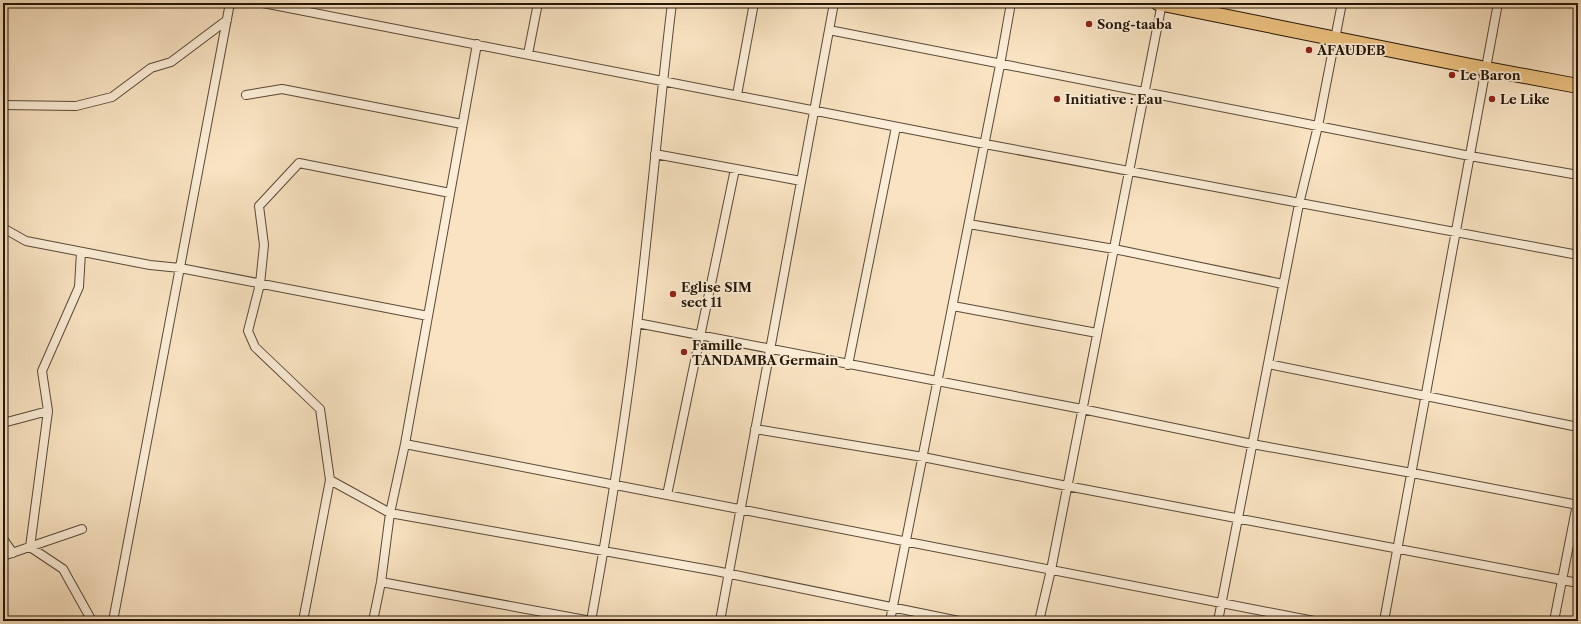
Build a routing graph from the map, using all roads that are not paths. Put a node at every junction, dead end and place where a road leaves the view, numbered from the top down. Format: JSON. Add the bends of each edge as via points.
{"nodes":[{"id":1,"x":230,"y":3,"type":"edge"},
{"id":2,"x":262,"y":3,"type":"edge"},
{"id":3,"x":538,"y":3,"type":"edge"},
{"id":4,"x":672,"y":3,"type":"edge"},
{"id":5,"x":754,"y":3,"type":"edge"},
{"id":6,"x":834,"y":3,"type":"edge"},
{"id":7,"x":1011,"y":3,"type":"edge"},
{"id":8,"x":1161,"y":3,"type":"edge"},
{"id":9,"x":1342,"y":3,"type":"edge"},
{"id":10,"x":1498,"y":3,"type":"edge"},
{"id":11,"x":227,"y":20,"type":"junction"},
{"id":12,"x":829,"y":30,"type":"junction"},
{"id":13,"x":1336,"y":38,"type":"junction"},
{"id":14,"x":477,"y":44,"type":"junction"},
{"id":15,"x":528,"y":54,"type":"junction"},
{"id":16,"x":1000,"y":65,"type":"junction"},
{"id":17,"x":1487,"y":69,"type":"junction"},
{"id":18,"x":662,"y":81,"type":"junction"},
{"id":19,"x":1578,"y":86,"type":"edge"},
{"id":20,"x":1145,"y":93,"type":"junction"},
{"id":21,"x":246,"y":95,"type":"dead end"},
{"id":22,"x":737,"y":95,"type":"junction"},
{"id":23,"x":3,"y":105,"type":"edge"},
{"id":24,"x":814,"y":110,"type":"junction"},
{"id":25,"x":462,"y":124,"type":"junction"},
{"id":26,"x":1318,"y":126,"type":"junction"},
{"id":27,"x":896,"y":127,"type":"junction"},
{"id":28,"x":985,"y":144,"type":"junction"},
{"id":29,"x":655,"y":154,"type":"junction"},
{"id":30,"x":1470,"y":156,"type":"junction"},
{"id":31,"x":735,"y":169,"type":"junction"},
{"id":32,"x":1129,"y":171,"type":"junction"},
{"id":33,"x":1578,"y":175,"type":"edge"},
{"id":34,"x":801,"y":181,"type":"junction"},
{"id":35,"x":450,"y":193,"type":"junction"},
{"id":36,"x":1299,"y":204,"type":"junction"},
{"id":37,"x":969,"y":224,"type":"junction"},
{"id":38,"x":3,"y":228,"type":"edge"},
{"id":39,"x":1456,"y":232,"type":"junction"},
{"id":40,"x":1114,"y":249,"type":"junction"},
{"id":41,"x":81,"y":252,"type":"junction"},
{"id":42,"x":1578,"y":255,"type":"edge"},
{"id":43,"x":180,"y":268,"type":"junction"},
{"id":44,"x":260,"y":284,"type":"junction"},
{"id":45,"x":1283,"y":284,"type":"junction"},
{"id":46,"x":953,"y":306,"type":"junction"},
{"id":47,"x":428,"y":316,"type":"junction"},
{"id":48,"x":637,"y":323,"type":"junction"},
{"id":49,"x":1097,"y":333,"type":"junction"},
{"id":50,"x":700,"y":335,"type":"junction"},
{"id":51,"x":770,"y":349,"type":"junction"},
{"id":52,"x":1268,"y":364,"type":"junction"},
{"id":53,"x":848,"y":365,"type":"junction"},
{"id":54,"x":938,"y":382,"type":"junction"},
{"id":55,"x":1426,"y":397,"type":"junction"},
{"id":56,"x":1082,"y":409,"type":"junction"},
{"id":57,"x":48,"y":411,"type":"junction"},
{"id":58,"x":3,"y":424,"type":"edge"},
{"id":59,"x":1578,"y":427,"type":"edge"},
{"id":60,"x":755,"y":429,"type":"junction"},
{"id":61,"x":405,"y":444,"type":"junction"},
{"id":62,"x":1252,"y":444,"type":"junction"},
{"id":63,"x":923,"y":456,"type":"junction"},
{"id":64,"x":1412,"y":472,"type":"junction"},
{"id":65,"x":330,"y":480,"type":"junction"},
{"id":66,"x":615,"y":484,"type":"junction"},
{"id":67,"x":1067,"y":486,"type":"junction"},
{"id":68,"x":667,"y":495,"type":"junction"},
{"id":69,"x":1578,"y":503,"type":"edge"},
{"id":70,"x":740,"y":509,"type":"junction"},
{"id":71,"x":390,"y":513,"type":"junction"},
{"id":72,"x":1238,"y":518,"type":"junction"},
{"id":73,"x":82,"y":529,"type":"dead end"},
{"id":74,"x":3,"y":539,"type":"edge"},
{"id":75,"x":906,"y":541,"type":"junction"},
{"id":76,"x":30,"y":547,"type":"junction"},
{"id":77,"x":1398,"y":549,"type":"junction"},
{"id":78,"x":604,"y":552,"type":"junction"},
{"id":79,"x":13,"y":553,"type":"junction"},
{"id":80,"x":3,"y":556,"type":"edge"},
{"id":81,"x":1051,"y":570,"type":"junction"},
{"id":82,"x":729,"y":573,"type":"junction"},
{"id":83,"x":1562,"y":580,"type":"junction"},
{"id":84,"x":381,"y":582,"type":"junction"},
{"id":85,"x":1578,"y":583,"type":"edge"},
{"id":86,"x":1222,"y":603,"type":"junction"},
{"id":87,"x":893,"y":607,"type":"junction"},
{"id":88,"x":92,"y":621,"type":"edge"},
{"id":89,"x":112,"y":621,"type":"edge"},
{"id":90,"x":302,"y":621,"type":"edge"},
{"id":91,"x":373,"y":621,"type":"edge"},
{"id":92,"x":720,"y":621,"type":"edge"},
{"id":93,"x":890,"y":621,"type":"edge"},
{"id":94,"x":959,"y":621,"type":"edge"},
{"id":95,"x":1039,"y":621,"type":"edge"},
{"id":96,"x":1218,"y":621,"type":"edge"},
{"id":97,"x":1314,"y":621,"type":"edge"},
{"id":98,"x":1384,"y":621,"type":"edge"},
{"id":99,"x":1554,"y":621,"type":"edge"}],
"edges":[{"from":1,"to":11,"type":"street"},
{"from":2,"to":14,"type":"street"},
{"from":3,"to":15,"type":"street"},
{"from":4,"to":18,"type":"street"},
{"from":5,"to":22,"type":"street"},
{"from":6,"to":12,"type":"street"},
{"from":7,"to":16,"type":"street"},
{"from":8,"to":13,"type":"highway"},
{"from":8,"to":20,"type":"street"},
{"from":9,"to":13,"type":"street"},
{"from":10,"to":17,"type":"street"},
{"from":11,"to":23,"type":"street","via":[[171,62],[151,68],[112,97],[76,106]]},
{"from":11,"to":43,"type":"street"},
{"from":12,"to":16,"type":"street"},
{"from":12,"to":24,"type":"street"},
{"from":13,"to":17,"type":"highway"},
{"from":13,"to":26,"type":"street"},
{"from":14,"to":15,"type":"street"},
{"from":14,"to":25,"type":"street"},
{"from":15,"to":18,"type":"street"},
{"from":16,"to":20,"type":"street"},
{"from":16,"to":28,"type":"street"},
{"from":17,"to":19,"type":"highway"},
{"from":17,"to":30,"type":"street"},
{"from":18,"to":22,"type":"street"},
{"from":18,"to":29,"type":"street"},
{"from":20,"to":26,"type":"street"},
{"from":20,"to":32,"type":"street"},
{"from":21,"to":25,"type":"street","via":[[282,89]]},
{"from":22,"to":24,"type":"street"},
{"from":24,"to":27,"type":"street"},
{"from":24,"to":34,"type":"street"},
{"from":25,"to":35,"type":"street"},
{"from":26,"to":30,"type":"street"},
{"from":26,"to":36,"type":"street"},
{"from":27,"to":28,"type":"street"},
{"from":27,"to":53,"type":"street"},
{"from":28,"to":32,"type":"street"},
{"from":28,"to":37,"type":"street"},
{"from":29,"to":31,"type":"street"},
{"from":29,"to":48,"type":"street"},
{"from":30,"to":33,"type":"street"},
{"from":30,"to":39,"type":"street"},
{"from":31,"to":34,"type":"street"},
{"from":31,"to":50,"type":"street"},
{"from":32,"to":36,"type":"street"},
{"from":32,"to":40,"type":"street"},
{"from":34,"to":51,"type":"street"},
{"from":35,"to":44,"type":"street","via":[[299,163],[259,206],[264,245]]},
{"from":35,"to":47,"type":"street"},
{"from":36,"to":39,"type":"street"},
{"from":36,"to":45,"type":"street"},
{"from":37,"to":40,"type":"street"},
{"from":37,"to":46,"type":"street"},
{"from":38,"to":41,"type":"street","via":[[26,241]]},
{"from":39,"to":42,"type":"street"},
{"from":39,"to":55,"type":"street"},
{"from":40,"to":45,"type":"street"},
{"from":40,"to":49,"type":"street"},
{"from":41,"to":43,"type":"street"},
{"from":41,"to":57,"type":"street","via":[[79,287],[42,371]]},
{"from":43,"to":44,"type":"street"},
{"from":43,"to":89,"type":"street"},
{"from":44,"to":47,"type":"street"},
{"from":44,"to":65,"type":"street","via":[[248,331],[255,348],[320,409]]},
{"from":45,"to":52,"type":"street"},
{"from":46,"to":49,"type":"street"},
{"from":46,"to":54,"type":"street"},
{"from":47,"to":61,"type":"street"},
{"from":48,"to":50,"type":"street"},
{"from":48,"to":66,"type":"street"},
{"from":49,"to":56,"type":"street"},
{"from":50,"to":51,"type":"street"},
{"from":50,"to":68,"type":"street"},
{"from":51,"to":53,"type":"street"},
{"from":51,"to":60,"type":"street"},
{"from":52,"to":55,"type":"street"},
{"from":52,"to":62,"type":"street"},
{"from":53,"to":54,"type":"street"},
{"from":54,"to":56,"type":"street"},
{"from":54,"to":63,"type":"street"},
{"from":55,"to":59,"type":"street"},
{"from":55,"to":64,"type":"street"},
{"from":56,"to":62,"type":"street"},
{"from":56,"to":67,"type":"street"},
{"from":57,"to":58,"type":"street"},
{"from":57,"to":76,"type":"street"},
{"from":60,"to":63,"type":"street"},
{"from":60,"to":70,"type":"street"},
{"from":61,"to":66,"type":"street"},
{"from":61,"to":71,"type":"street"},
{"from":62,"to":64,"type":"street"},
{"from":62,"to":72,"type":"street"},
{"from":63,"to":67,"type":"street"},
{"from":63,"to":75,"type":"street"},
{"from":64,"to":69,"type":"street"},
{"from":64,"to":77,"type":"street"},
{"from":65,"to":71,"type":"street"},
{"from":65,"to":90,"type":"street"},
{"from":66,"to":68,"type":"street"},
{"from":66,"to":78,"type":"street"},
{"from":67,"to":72,"type":"street"},
{"from":67,"to":81,"type":"street"},
{"from":68,"to":70,"type":"street"},
{"from":69,"to":83,"type":"street"},
{"from":70,"to":75,"type":"street"},
{"from":70,"to":82,"type":"street"},
{"from":71,"to":78,"type":"street"},
{"from":71,"to":84,"type":"street"},
{"from":72,"to":77,"type":"street"},
{"from":72,"to":86,"type":"street"},
{"from":73,"to":76,"type":"street"},
{"from":74,"to":79,"type":"street"},
{"from":75,"to":81,"type":"street"},
{"from":75,"to":87,"type":"street"},
{"from":76,"to":79,"type":"street"},
{"from":76,"to":88,"type":"street","via":[[63,569]]},
{"from":77,"to":83,"type":"street"},
{"from":77,"to":98,"type":"street"},
{"from":78,"to":82,"type":"street"},
{"from":78,"to":84,"type":"street","via":[[591,621]]},
{"from":79,"to":80,"type":"street"},
{"from":81,"to":86,"type":"street"},
{"from":81,"to":95,"type":"street"},
{"from":82,"to":87,"type":"street"},
{"from":82,"to":92,"type":"street"},
{"from":83,"to":85,"type":"street"},
{"from":83,"to":99,"type":"street"},
{"from":84,"to":91,"type":"street"},
{"from":86,"to":96,"type":"street"},
{"from":86,"to":97,"type":"street"},
{"from":87,"to":93,"type":"street"},
{"from":87,"to":94,"type":"street"}]}
